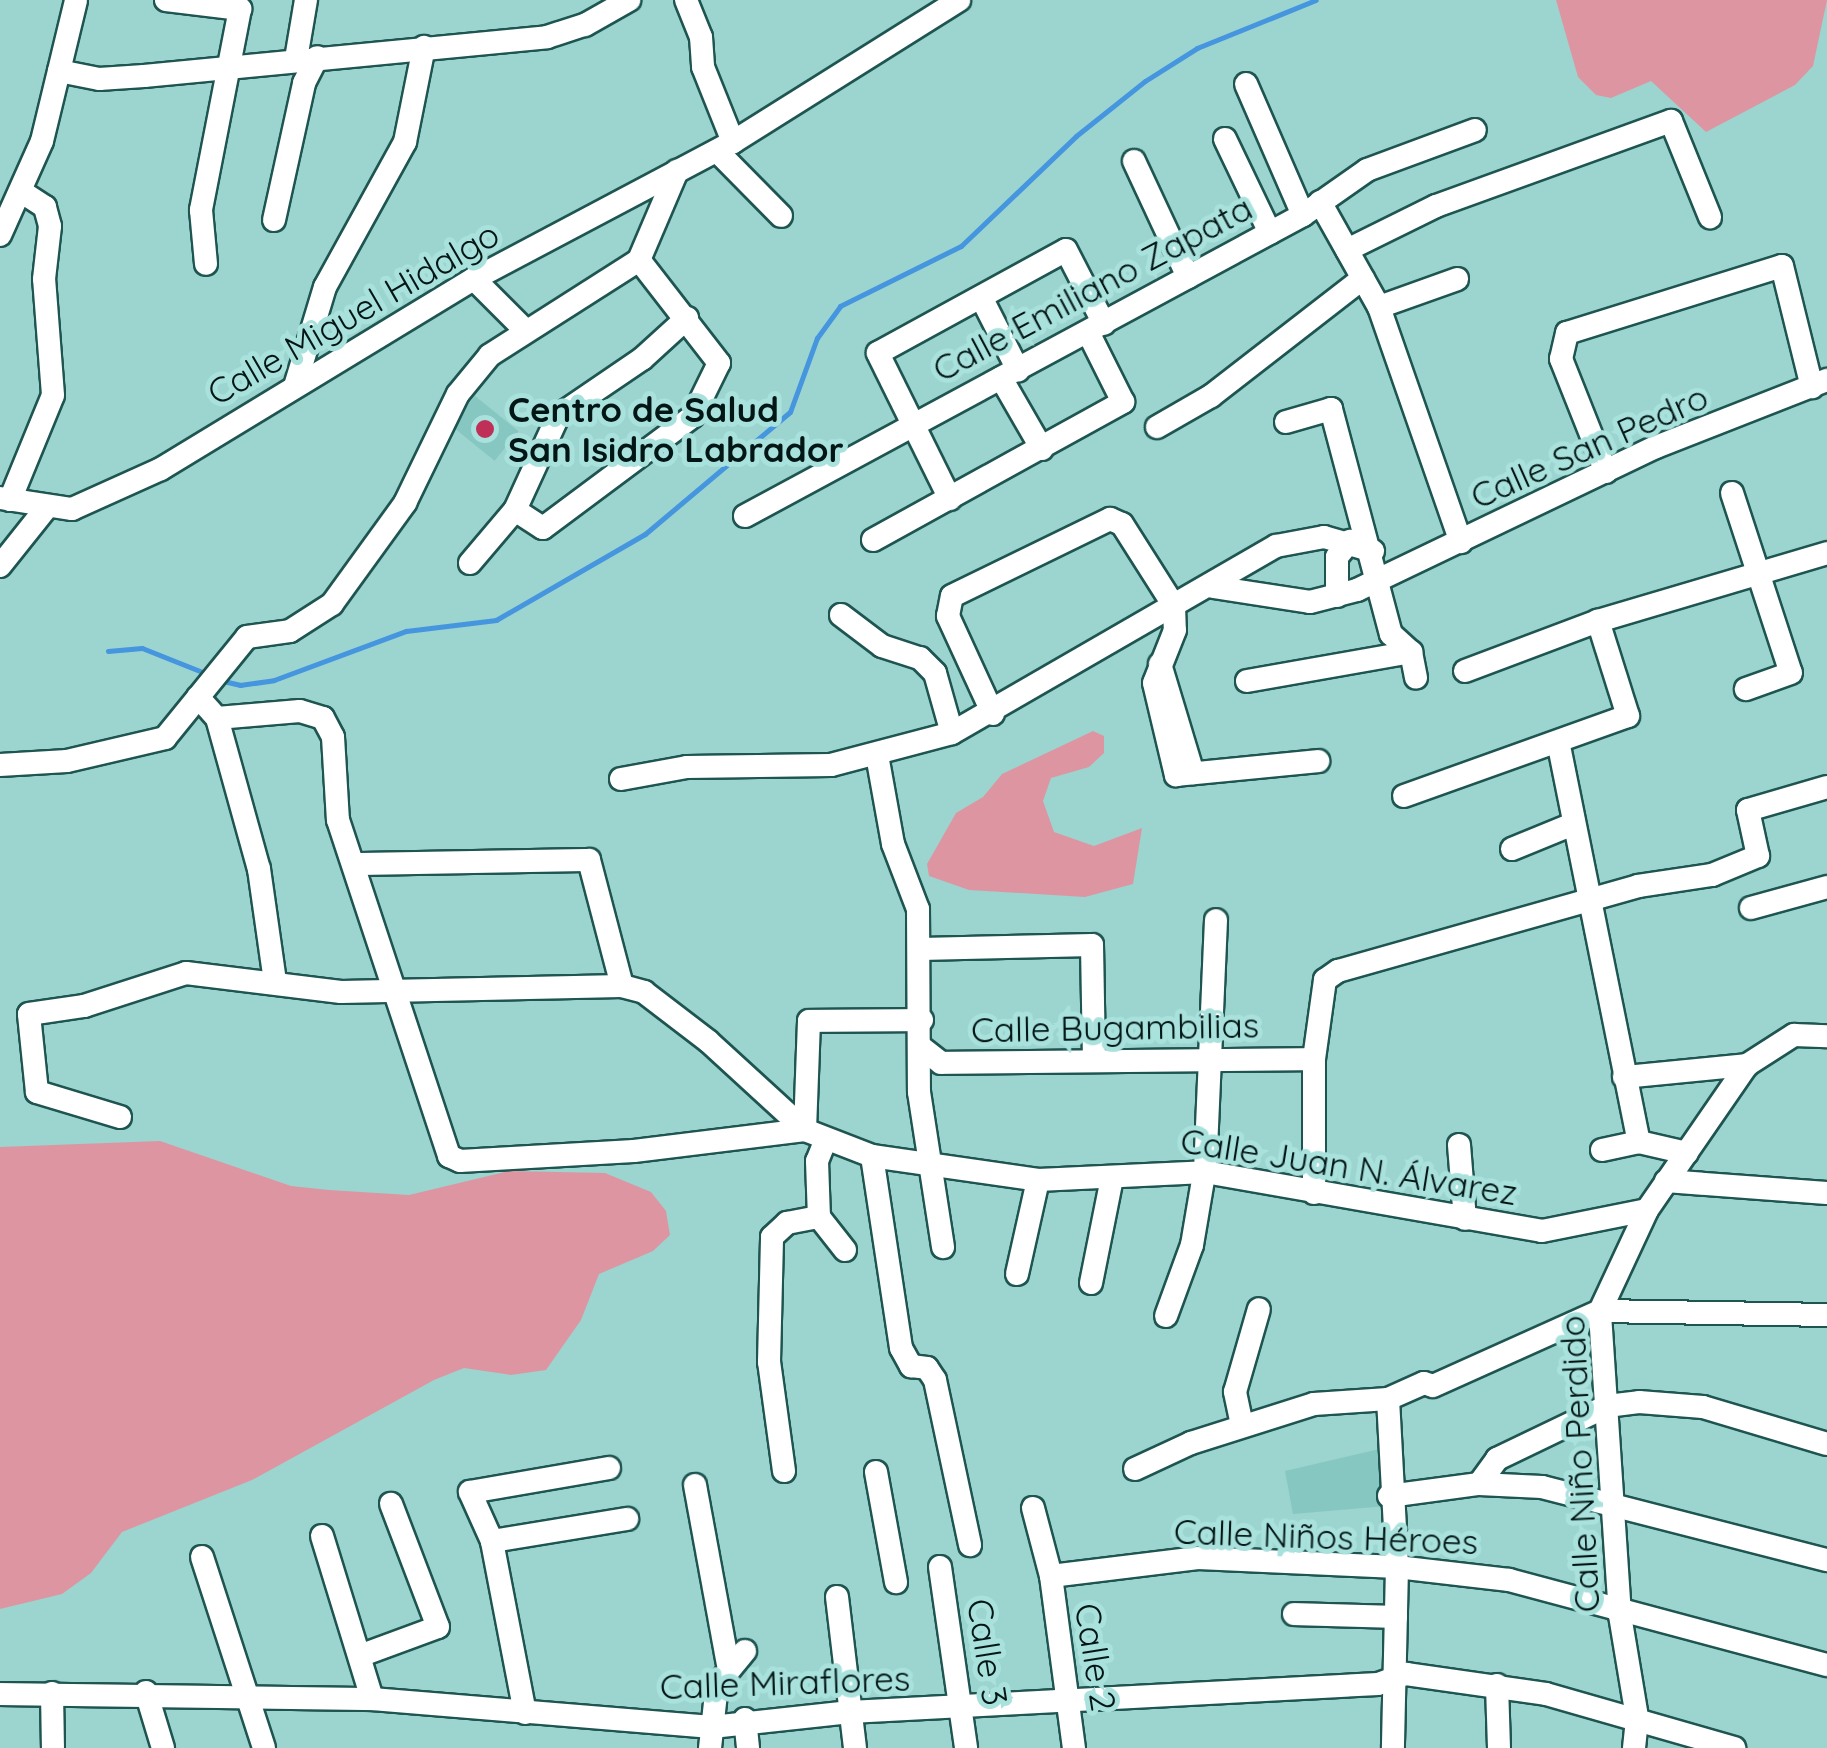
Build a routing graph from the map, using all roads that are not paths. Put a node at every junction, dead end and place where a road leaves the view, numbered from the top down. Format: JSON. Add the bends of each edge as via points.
{"nodes":[{"id":1,"x":76,"y":0,"type":"edge"},
{"id":2,"x":166,"y":0,"type":"edge"},
{"id":3,"x":306,"y":0,"type":"edge"},
{"id":4,"x":629,"y":0,"type":"edge"},
{"id":5,"x":686,"y":0,"type":"edge"},
{"id":6,"x":959,"y":0,"type":"edge"},
{"id":7,"x":424,"y":47,"type":"junction"},
{"id":8,"x":307,"y":58,"type":"junction"},
{"id":9,"x":232,"y":67,"type":"junction"},
{"id":10,"x":59,"y":72,"type":"junction"},
{"id":11,"x":1246,"y":84,"type":"dead end"},
{"id":12,"x":1475,"y":130,"type":"dead end"},
{"id":13,"x":1225,"y":139,"type":"dead end"},
{"id":14,"x":725,"y":147,"type":"junction"},
{"id":15,"x":1134,"y":161,"type":"dead end"},
{"id":16,"x":677,"y":171,"type":"junction"},
{"id":17,"x":22,"y":192,"type":"junction"},
{"id":18,"x":1311,"y":208,"type":"junction"},
{"id":19,"x":781,"y":216,"type":"dead end"},
{"id":20,"x":1710,"y":217,"type":"dead end"},
{"id":21,"x":274,"y":220,"type":"dead end"},
{"id":22,"x":1270,"y":233,"type":"junction"},
{"id":23,"x":0,"y":236,"type":"edge"},
{"id":24,"x":1346,"y":250,"type":"junction"},
{"id":25,"x":640,"y":260,"type":"junction"},
{"id":26,"x":206,"y":264,"type":"dead end"},
{"id":27,"x":1188,"y":277,"type":"junction"},
{"id":28,"x":474,"y":278,"type":"junction"},
{"id":29,"x":1363,"y":278,"type":"junction"},
{"id":30,"x":1457,"y":278,"type":"dead end"},
{"id":31,"x":982,"y":299,"type":"junction"},
{"id":32,"x":1379,"y":307,"type":"junction"},
{"id":33,"x":687,"y":318,"type":"junction"},
{"id":34,"x":1096,"y":328,"type":"junction"},
{"id":35,"x":525,"y":330,"type":"junction"},
{"id":36,"x":1010,"y":374,"type":"junction"},
{"id":37,"x":296,"y":383,"type":"junction"},
{"id":38,"x":1820,"y":384,"type":"edge"},
{"id":39,"x":1286,"y":422,"type":"dead end"},
{"id":40,"x":912,"y":423,"type":"junction"},
{"id":41,"x":1157,"y":426,"type":"dead end"},
{"id":42,"x":1042,"y":449,"type":"junction"},
{"id":43,"x":1606,"y":472,"type":"junction"},
{"id":44,"x":1732,"y":492,"type":"dead end"},
{"id":45,"x":5,"y":499,"type":"edge"},
{"id":46,"x":950,"y":499,"type":"junction"},
{"id":47,"x":47,"y":507,"type":"junction"},
{"id":48,"x":516,"y":510,"type":"junction"},
{"id":49,"x":746,"y":516,"type":"dead end"},
{"id":50,"x":873,"y":540,"type":"dead end"},
{"id":51,"x":1350,"y":541,"type":"junction"},
{"id":52,"x":1462,"y":542,"type":"junction"},
{"id":53,"x":1373,"y":551,"type":"junction"},
{"id":54,"x":1827,"y":553,"type":"edge"},
{"id":55,"x":470,"y":563,"type":"dead end"},
{"id":56,"x":0,"y":566,"type":"edge"},
{"id":57,"x":1760,"y":575,"type":"junction"},
{"id":58,"x":1380,"y":576,"type":"junction"},
{"id":59,"x":1213,"y":587,"type":"junction"},
{"id":60,"x":1337,"y":596,"type":"junction"},
{"id":61,"x":1174,"y":606,"type":"junction"},
{"id":62,"x":841,"y":614,"type":"dead end"},
{"id":63,"x":1598,"y":621,"type":"junction"},
{"id":64,"x":1411,"y":652,"type":"junction"},
{"id":65,"x":1464,"y":670,"type":"dead end"},
{"id":66,"x":1416,"y":678,"type":"dead end"},
{"id":67,"x":1247,"y":682,"type":"dead end"},
{"id":68,"x":1746,"y":689,"type":"dead end"},
{"id":69,"x":198,"y":697,"type":"junction"},
{"id":70,"x":993,"y":714,"type":"junction"},
{"id":71,"x":217,"y":718,"type":"junction"},
{"id":72,"x":952,"y":733,"type":"junction"},
{"id":73,"x":1560,"y":746,"type":"junction"},
{"id":74,"x":877,"y":755,"type":"junction"},
{"id":75,"x":1318,"y":761,"type":"dead end"},
{"id":76,"x":0,"y":764,"type":"edge"},
{"id":77,"x":621,"y":779,"type":"dead end"},
{"id":78,"x":1827,"y":788,"type":"edge"},
{"id":79,"x":1404,"y":796,"type":"dead end"},
{"id":80,"x":1573,"y":824,"type":"junction"},
{"id":81,"x":1512,"y":849,"type":"dead end"},
{"id":82,"x":357,"y":864,"type":"junction"},
{"id":83,"x":1827,"y":887,"type":"edge"},
{"id":84,"x":1590,"y":901,"type":"junction"},
{"id":85,"x":1752,"y":908,"type":"dead end"},
{"id":86,"x":1216,"y":920,"type":"dead end"},
{"id":87,"x":921,"y":949,"type":"junction"},
{"id":88,"x":274,"y":982,"type":"junction"},
{"id":89,"x":622,"y":986,"type":"junction"},
{"id":90,"x":389,"y":988,"type":"junction"},
{"id":91,"x":922,"y":1020,"type":"junction"},
{"id":92,"x":1827,"y":1036,"type":"edge"},
{"id":93,"x":922,"y":1048,"type":"junction"},
{"id":94,"x":1094,"y":1060,"type":"junction"},
{"id":95,"x":1314,"y":1060,"type":"junction"},
{"id":96,"x":1209,"y":1061,"type":"junction"},
{"id":97,"x":940,"y":1063,"type":"junction"},
{"id":98,"x":1747,"y":1065,"type":"junction"},
{"id":99,"x":1624,"y":1077,"type":"junction"},
{"id":100,"x":919,"y":1092,"type":"junction"},
{"id":101,"x":120,"y":1116,"type":"dead end"},
{"id":102,"x":815,"y":1134,"type":"junction"},
{"id":103,"x":1639,"y":1142,"type":"junction"},
{"id":104,"x":1459,"y":1144,"type":"dead end"},
{"id":105,"x":1602,"y":1150,"type":"dead end"},
{"id":106,"x":1687,"y":1153,"type":"junction"},
{"id":107,"x":872,"y":1156,"type":"junction"},
{"id":108,"x":930,"y":1167,"type":"junction"},
{"id":109,"x":1204,"y":1173,"type":"junction"},
{"id":110,"x":1112,"y":1178,"type":"junction"},
{"id":111,"x":1038,"y":1180,"type":"junction"},
{"id":112,"x":1666,"y":1181,"type":"junction"},
{"id":113,"x":1314,"y":1193,"type":"junction"},
{"id":114,"x":1827,"y":1194,"type":"edge"},
{"id":115,"x":1647,"y":1210,"type":"junction"},
{"id":116,"x":819,"y":1217,"type":"junction"},
{"id":117,"x":1464,"y":1219,"type":"junction"},
{"id":118,"x":943,"y":1247,"type":"dead end"},
{"id":119,"x":845,"y":1250,"type":"dead end"},
{"id":120,"x":1017,"y":1274,"type":"dead end"},
{"id":121,"x":1092,"y":1284,"type":"dead end"},
{"id":122,"x":1258,"y":1309,"type":"dead end"},
{"id":123,"x":1600,"y":1311,"type":"junction"},
{"id":124,"x":1827,"y":1315,"type":"edge"},
{"id":125,"x":1166,"y":1316,"type":"dead end"},
{"id":126,"x":1388,"y":1398,"type":"junction"},
{"id":127,"x":1607,"y":1406,"type":"junction"},
{"id":128,"x":1242,"y":1425,"type":"junction"},
{"id":129,"x":1827,"y":1444,"type":"edge"},
{"id":130,"x":609,"y":1468,"type":"dead end"},
{"id":131,"x":1135,"y":1468,"type":"dead end"},
{"id":132,"x":784,"y":1471,"type":"dead end"},
{"id":133,"x":876,"y":1472,"type":"dead end"},
{"id":134,"x":1479,"y":1484,"type":"junction"},
{"id":135,"x":695,"y":1485,"type":"dead end"},
{"id":136,"x":1388,"y":1496,"type":"junction"},
{"id":137,"x":1611,"y":1503,"type":"junction"},
{"id":138,"x":391,"y":1504,"type":"dead end"},
{"id":139,"x":1033,"y":1508,"type":"dead end"},
{"id":140,"x":627,"y":1520,"type":"dead end"},
{"id":141,"x":322,"y":1536,"type":"dead end"},
{"id":142,"x":492,"y":1541,"type":"junction"},
{"id":143,"x":970,"y":1544,"type":"dead end"},
{"id":144,"x":202,"y":1558,"type":"dead end"},
{"id":145,"x":1827,"y":1560,"type":"edge"},
{"id":146,"x":940,"y":1567,"type":"dead end"},
{"id":147,"x":1397,"y":1568,"type":"junction"},
{"id":148,"x":1050,"y":1576,"type":"junction"},
{"id":149,"x":896,"y":1582,"type":"dead end"},
{"id":150,"x":837,"y":1597,"type":"dead end"},
{"id":151,"x":1294,"y":1614,"type":"dead end"},
{"id":152,"x":1620,"y":1614,"type":"junction"},
{"id":153,"x":1396,"y":1618,"type":"junction"},
{"id":154,"x":362,"y":1655,"type":"junction"},
{"id":155,"x":1827,"y":1665,"type":"edge"},
{"id":156,"x":1393,"y":1682,"type":"junction"},
{"id":157,"x":1497,"y":1684,"type":"junction"},
{"id":158,"x":146,"y":1692,"type":"junction"},
{"id":159,"x":52,"y":1693,"type":"junction"},
{"id":160,"x":0,"y":1694,"type":"edge"},
{"id":161,"x":249,"y":1695,"type":"junction"},
{"id":162,"x":372,"y":1699,"type":"junction"},
{"id":163,"x":1069,"y":1704,"type":"junction"},
{"id":164,"x":962,"y":1710,"type":"junction"},
{"id":165,"x":850,"y":1712,"type":"junction"},
{"id":166,"x":525,"y":1713,"type":"junction"},
{"id":167,"x":1637,"y":1717,"type":"junction"},
{"id":168,"x":745,"y":1720,"type":"junction"},
{"id":169,"x":663,"y":1724,"type":"junction"},
{"id":170,"x":711,"y":1738,"type":"edge"},
{"id":171,"x":53,"y":1748,"type":"edge"},
{"id":172,"x":162,"y":1748,"type":"edge"},
{"id":173,"x":264,"y":1748,"type":"edge"},
{"id":174,"x":660,"y":1748,"type":"edge"},
{"id":175,"x":748,"y":1748,"type":"edge"},
{"id":176,"x":855,"y":1748,"type":"edge"},
{"id":177,"x":966,"y":1748,"type":"edge"},
{"id":178,"x":1074,"y":1748,"type":"edge"},
{"id":179,"x":1393,"y":1748,"type":"edge"},
{"id":180,"x":1499,"y":1748,"type":"edge"},
{"id":181,"x":1634,"y":1748,"type":"edge"},
{"id":182,"x":1734,"y":1748,"type":"edge"}],
"edges":[{"from":1,"to":10,"type":"street"},
{"from":2,"to":9,"type":"street","via":[[240,10]]},
{"from":3,"to":8,"type":"street"},
{"from":4,"to":7,"type":"street","via":[[547,37]]},
{"from":5,"to":14,"type":"street"},
{"from":6,"to":14,"type":"street","name":"Calle Miguel Hidalgo"},
{"from":7,"to":8,"type":"street"},
{"from":7,"to":37,"type":"street","via":[[405,142],[325,287]]},
{"from":8,"to":9,"type":"street"},
{"from":8,"to":21,"type":"street"},
{"from":9,"to":10,"type":"street","via":[[99,79]]},
{"from":9,"to":26,"type":"street","via":[[201,210]]},
{"from":10,"to":17,"type":"street"},
{"from":11,"to":18,"type":"street"},
{"from":12,"to":18,"type":"street","name":"Calle Emiliano Zapata","via":[[1367,170]]},
{"from":13,"to":22,"type":"street"},
{"from":14,"to":16,"type":"street","name":"Calle Miguel Hidalgo"},
{"from":14,"to":19,"type":"street"},
{"from":15,"to":27,"type":"street"},
{"from":16,"to":25,"type":"street"},
{"from":16,"to":28,"type":"street","name":"Calle Miguel Hidalgo"},
{"from":17,"to":23,"type":"street"},
{"from":17,"to":45,"type":"street","via":[[45,207],[50,226],[44,279],[52,395]]},
{"from":18,"to":22,"type":"street","name":"Calle Emiliano Zapata"},
{"from":18,"to":24,"type":"street"},
{"from":20,"to":24,"type":"street","via":[[1671,122],[1436,206]]},
{"from":22,"to":27,"type":"street","name":"Calle Emiliano Zapata"},
{"from":24,"to":29,"type":"street"},
{"from":25,"to":33,"type":"street"},
{"from":25,"to":35,"type":"street"},
{"from":27,"to":34,"type":"street","name":"Calle Emiliano Zapata"},
{"from":28,"to":35,"type":"street"},
{"from":28,"to":37,"type":"street","name":"Calle Miguel Hidalgo"},
{"from":29,"to":32,"type":"street"},
{"from":29,"to":41,"type":"street","via":[[1211,396]]},
{"from":30,"to":32,"type":"street"},
{"from":31,"to":34,"type":"street","via":[[1066,250]]},
{"from":31,"to":36,"type":"street"},
{"from":31,"to":40,"type":"street","via":[[878,353]]},
{"from":32,"to":52,"type":"street"},
{"from":33,"to":48,"type":"street","via":[[642,359],[558,416]]},
{"from":33,"to":48,"type":"street","via":[[719,363],[692,416],[543,528]]},
{"from":34,"to":36,"type":"street","name":"Calle Emiliano Zapata"},
{"from":34,"to":42,"type":"street","via":[[1123,402]]},
{"from":35,"to":69,"type":"street","via":[[490,355],[458,394],[405,504],[332,604],[310,622],[247,637]]},
{"from":36,"to":40,"type":"street","name":"Calle Emiliano Zapata"},
{"from":36,"to":42,"type":"street"},
{"from":37,"to":47,"type":"street","name":"Calle Miguel Hidalgo","via":[[161,469],[87,505]]},
{"from":38,"to":43,"type":"street","name":"Calle San Pedro"},
{"from":38,"to":43,"type":"street","via":[[1782,266],[1567,334],[1560,344]]},
{"from":39,"to":53,"type":"street","via":[[1330,409]]},
{"from":40,"to":46,"type":"street"},
{"from":40,"to":49,"type":"street","name":"Calle Emiliano Zapata"},
{"from":42,"to":46,"type":"street"},
{"from":43,"to":52,"type":"street","name":"Calle San Pedro"},
{"from":44,"to":57,"type":"street"},
{"from":45,"to":47,"type":"street","name":"Calle Miguel Hidalgo"},
{"from":46,"to":50,"type":"street"},
{"from":47,"to":56,"type":"street"},
{"from":48,"to":55,"type":"street"},
{"from":51,"to":53,"type":"street"},
{"from":51,"to":59,"type":"street","via":[[1301,538],[1276,546]]},
{"from":51,"to":60,"type":"street","via":[[1338,557]]},
{"from":52,"to":58,"type":"street","name":"Calle San Pedro"},
{"from":53,"to":58,"type":"street"},
{"from":54,"to":57,"type":"street"},
{"from":57,"to":63,"type":"street"},
{"from":57,"to":68,"type":"street","via":[[1791,673]]},
{"from":58,"to":60,"type":"street","name":"Calle San Pedro"},
{"from":58,"to":64,"type":"street","via":[[1392,634]]},
{"from":59,"to":60,"type":"street","via":[[1310,602]]},
{"from":59,"to":61,"type":"street"},
{"from":61,"to":70,"type":"street"},
{"from":61,"to":70,"type":"street","via":[[1122,524],[1110,519],[952,596],[948,616]]},
{"from":61,"to":75,"type":"street","via":[[1175,630],[1154,683],[1176,775]]},
{"from":62,"to":72,"type":"street","via":[[935,673]]},
{"from":63,"to":65,"type":"street"},
{"from":63,"to":73,"type":"street","via":[[1628,716]]},
{"from":64,"to":66,"type":"street"},
{"from":64,"to":67,"type":"street"},
{"from":69,"to":71,"type":"street"},
{"from":69,"to":76,"type":"street","via":[[165,738],[143,747]]},
{"from":70,"to":72,"type":"street"},
{"from":71,"to":82,"type":"street","via":[[300,711],[323,718],[334,737],[338,820]]},
{"from":71,"to":88,"type":"street","via":[[259,869]]},
{"from":72,"to":74,"type":"street"},
{"from":73,"to":79,"type":"street"},
{"from":73,"to":80,"type":"street"},
{"from":74,"to":77,"type":"street","via":[[796,769],[687,766]]},
{"from":74,"to":87,"type":"street","via":[[892,844],[918,908]]},
{"from":78,"to":84,"type":"street","via":[[1748,810],[1758,856],[1712,875]]},
{"from":80,"to":81,"type":"street"},
{"from":80,"to":84,"type":"street"},
{"from":82,"to":89,"type":"street","via":[[589,860]]},
{"from":82,"to":90,"type":"street"},
{"from":83,"to":85,"type":"street"},
{"from":84,"to":95,"type":"street","via":[[1338,971],[1325,980]]},
{"from":84,"to":99,"type":"street"},
{"from":86,"to":96,"type":"street"},
{"from":87,"to":91,"type":"street"},
{"from":87,"to":94,"type":"street","via":[[1092,945]]},
{"from":88,"to":90,"type":"street","via":[[341,992]]},
{"from":88,"to":101,"type":"street","via":[[186,974],[84,1006],[29,1014],[37,1092]]},
{"from":89,"to":90,"type":"street"},
{"from":89,"to":102,"type":"street","via":[[644,992],[708,1041]]},
{"from":90,"to":102,"type":"street","via":[[449,1156],[460,1160]]},
{"from":91,"to":93,"type":"street"},
{"from":91,"to":102,"type":"street","via":[[809,1022]]},
{"from":92,"to":98,"type":"street","name":"Calle Niño Perdido","via":[[1794,1035]]},
{"from":93,"to":97,"type":"street","name":"Calle Bugambilias"},
{"from":93,"to":100,"type":"street"},
{"from":94,"to":96,"type":"street","name":"Calle Bugambilias"},
{"from":94,"to":97,"type":"street","name":"Calle Bugambilias"},
{"from":95,"to":96,"type":"street","name":"Calle Bugambilias"},
{"from":95,"to":113,"type":"street"},
{"from":96,"to":109,"type":"street"},
{"from":97,"to":100,"type":"street"},
{"from":98,"to":99,"type":"street"},
{"from":98,"to":106,"type":"street","name":"Calle Niño Perdido"},
{"from":99,"to":103,"type":"street"},
{"from":100,"to":108,"type":"street"},
{"from":102,"to":107,"type":"street","name":"Calle Juan N. Álvarez"},
{"from":102,"to":116,"type":"street"},
{"from":103,"to":105,"type":"street"},
{"from":103,"to":106,"type":"street"},
{"from":104,"to":117,"type":"street"},
{"from":106,"to":112,"type":"street","name":"Calle Niño Perdido"},
{"from":107,"to":108,"type":"street","name":"Calle Juan N. Álvarez"},
{"from":107,"to":143,"type":"street","via":[[901,1348],[911,1366],[927,1368],[936,1380]]},
{"from":108,"to":111,"type":"street","name":"Calle Juan N. Álvarez"},
{"from":108,"to":118,"type":"street"},
{"from":109,"to":110,"type":"street","name":"Calle Juan N. Álvarez"},
{"from":109,"to":113,"type":"street","name":"Calle Juan N. Álvarez"},
{"from":109,"to":125,"type":"street","via":[[1192,1245]]},
{"from":110,"to":111,"type":"street","name":"Calle Juan N. Álvarez"},
{"from":110,"to":121,"type":"street"},
{"from":111,"to":120,"type":"street"},
{"from":112,"to":114,"type":"street"},
{"from":112,"to":115,"type":"street","name":"Calle Niño Perdido"},
{"from":113,"to":117,"type":"street","name":"Calle Juan N. Álvarez"},
{"from":115,"to":117,"type":"street","name":"Calle Juan N. Álvarez","via":[[1542,1231]]},
{"from":115,"to":123,"type":"street","name":"Calle Niño Perdido"},
{"from":116,"to":119,"type":"street"},
{"from":116,"to":132,"type":"street","via":[[787,1223],[772,1237],[769,1362]]},
{"from":122,"to":128,"type":"street","via":[[1235,1392]]},
{"from":123,"to":124,"type":"street"},
{"from":123,"to":126,"type":"street","via":[[1433,1386],[1424,1383]]},
{"from":123,"to":127,"type":"street","name":"Calle Niño Perdido"},
{"from":126,"to":128,"type":"street","via":[[1314,1404]]},
{"from":126,"to":136,"type":"street"},
{"from":127,"to":129,"type":"street","via":[[1703,1407]]},
{"from":127,"to":134,"type":"street","via":[[1497,1460]]},
{"from":127,"to":137,"type":"street","name":"Calle Niño Perdido"},
{"from":128,"to":131,"type":"street"},
{"from":130,"to":142,"type":"street","via":[[470,1492]]},
{"from":133,"to":149,"type":"street"},
{"from":134,"to":136,"type":"street"},
{"from":134,"to":137,"type":"street","via":[[1542,1487]]},
{"from":135,"to":170,"type":"street","via":[[737,1658],[717,1685]]},
{"from":136,"to":147,"type":"street"},
{"from":137,"to":145,"type":"street"},
{"from":137,"to":152,"type":"street","name":"Calle Niño Perdido"},
{"from":138,"to":154,"type":"street","via":[[438,1627]]},
{"from":139,"to":148,"type":"street","name":"Calle 2"},
{"from":140,"to":142,"type":"street"},
{"from":141,"to":154,"type":"street"},
{"from":142,"to":166,"type":"street"},
{"from":144,"to":161,"type":"street"},
{"from":146,"to":164,"type":"street","name":"Calle 3"},
{"from":147,"to":148,"type":"street","name":"Calle Niños Héroes","via":[[1198,1558]]},
{"from":147,"to":152,"type":"street","name":"Calle Niños Héroes","via":[[1509,1580]]},
{"from":147,"to":153,"type":"street"},
{"from":148,"to":163,"type":"street","name":"Calle 2"},
{"from":150,"to":165,"type":"street"},
{"from":151,"to":153,"type":"street"},
{"from":152,"to":155,"type":"street","name":"Calle Niños Héroes"},
{"from":152,"to":167,"type":"street","name":"Calle Niño Perdido"},
{"from":153,"to":156,"type":"street"},
{"from":154,"to":162,"type":"street"},
{"from":156,"to":157,"type":"street","name":"Calle Miraflores","via":[[1406,1674]]},
{"from":156,"to":163,"type":"street","name":"Calle Miraflores"},
{"from":156,"to":179,"type":"street"},
{"from":157,"to":167,"type":"street","name":"Calle Miraflores"},
{"from":157,"to":180,"type":"street"},
{"from":158,"to":159,"type":"street","name":"Calle Miraflores"},
{"from":158,"to":161,"type":"street","name":"Calle Miraflores"},
{"from":158,"to":172,"type":"street"},
{"from":159,"to":160,"type":"street","name":"Calle Miraflores"},
{"from":159,"to":171,"type":"street"},
{"from":161,"to":162,"type":"street","name":"Calle Miraflores"},
{"from":161,"to":173,"type":"street"},
{"from":162,"to":166,"type":"street","name":"Calle Miraflores"},
{"from":163,"to":164,"type":"street","name":"Calle Miraflores"},
{"from":163,"to":178,"type":"street","name":"Calle 2"},
{"from":164,"to":165,"type":"street","name":"Calle Miraflores"},
{"from":164,"to":177,"type":"street","name":"Calle 3"},
{"from":165,"to":168,"type":"street","name":"Calle Miraflores"},
{"from":165,"to":176,"type":"street"},
{"from":166,"to":169,"type":"street","name":"Calle Miraflores"},
{"from":167,"to":181,"type":"street","name":"Calle Niño Perdido"},
{"from":167,"to":182,"type":"street","name":"Calle Miraflores"},
{"from":168,"to":170,"type":"street","name":"Calle Miraflores"},
{"from":168,"to":175,"type":"street"},
{"from":169,"to":170,"type":"street","name":"Calle Miraflores"},
{"from":169,"to":174,"type":"street"}]}
